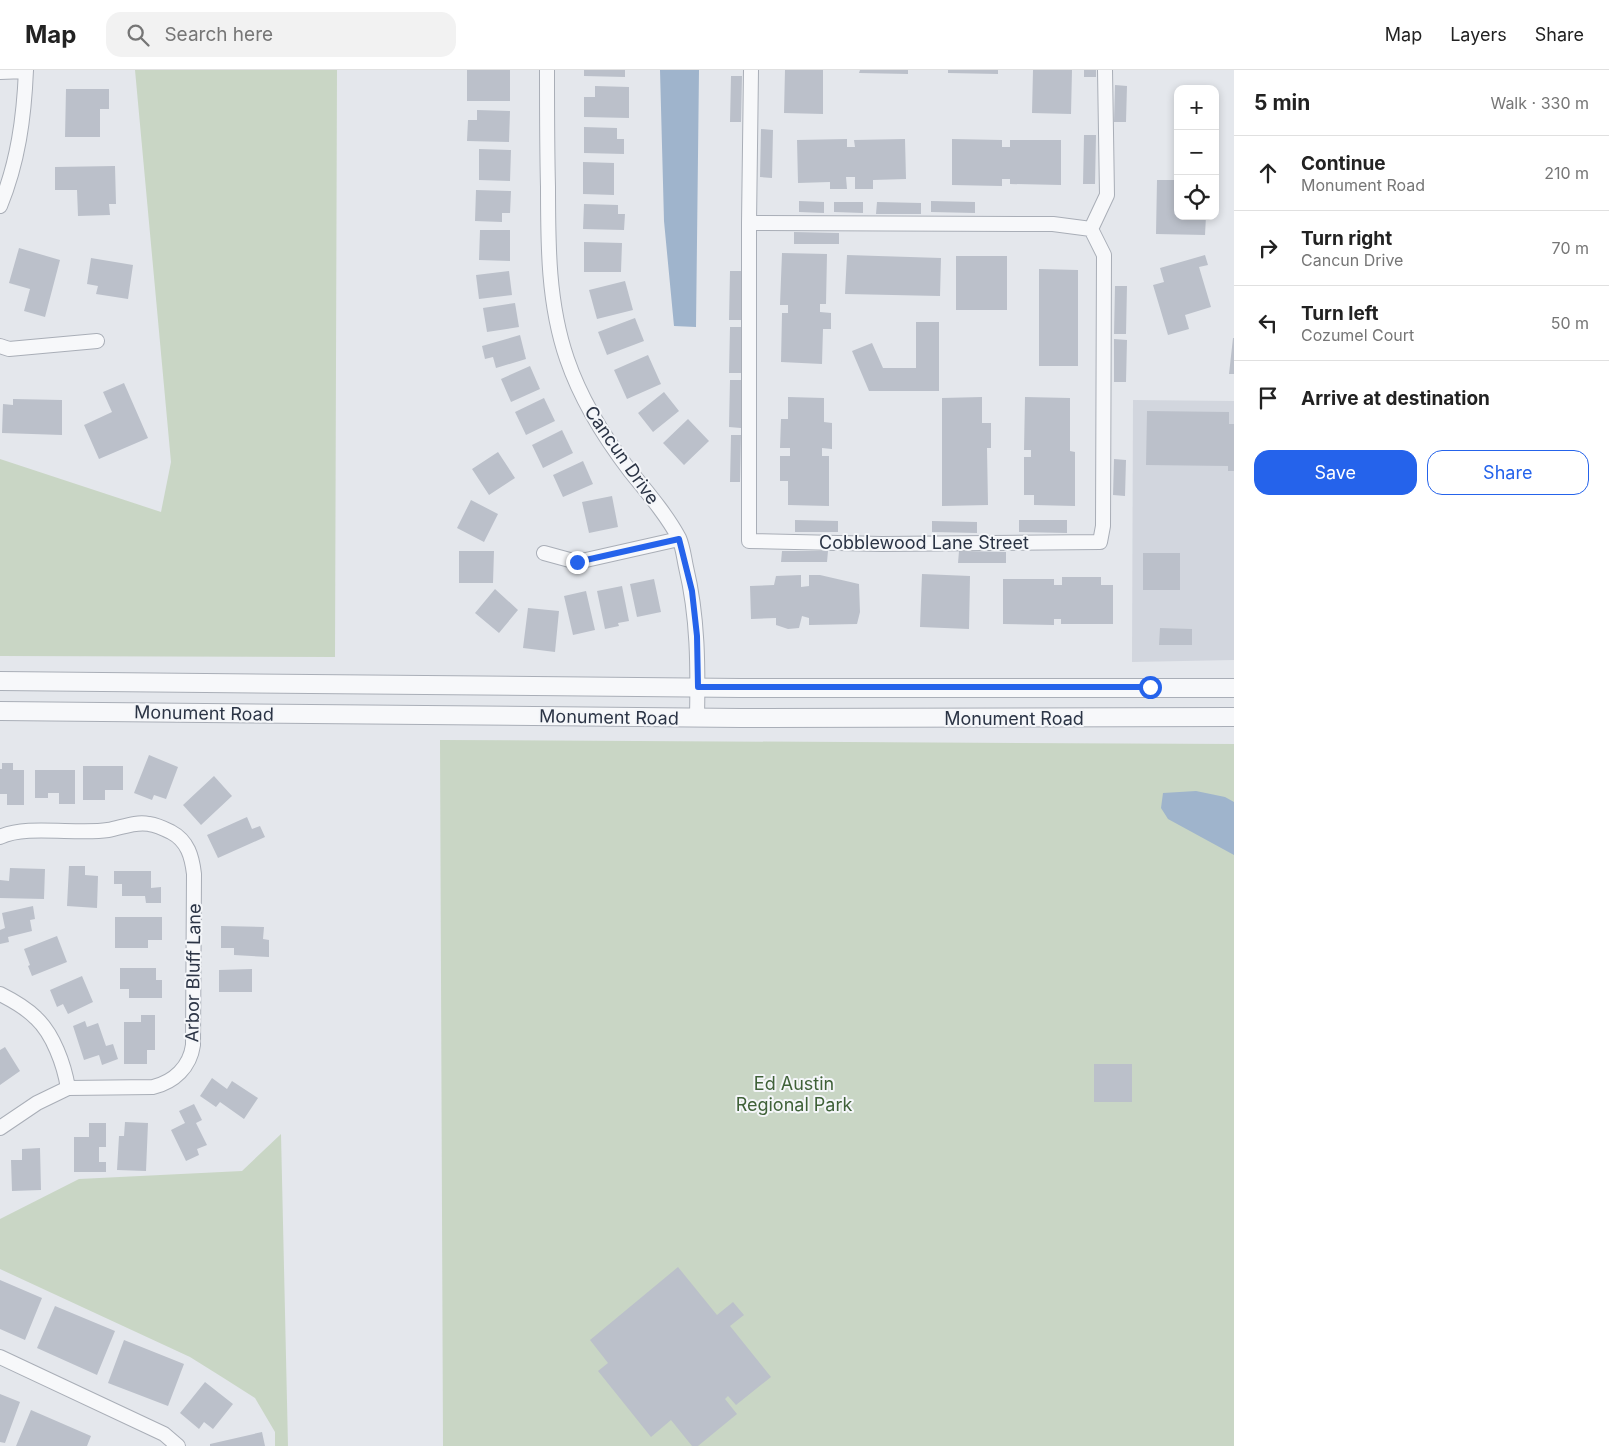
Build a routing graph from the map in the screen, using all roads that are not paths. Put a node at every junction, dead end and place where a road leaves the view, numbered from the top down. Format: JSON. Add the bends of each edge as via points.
{"nodes":[{"id":1,"x":26,"y":70,"type":"edge"},
{"id":2,"x":547,"y":70,"type":"edge"},
{"id":3,"x":751,"y":70,"type":"edge"},
{"id":4,"x":1106,"y":70,"type":"edge"},
{"id":5,"x":0,"y":72,"type":"edge"},
{"id":6,"x":0,"y":206,"type":"edge"},
{"id":7,"x":749,"y":223,"type":"junction"},
{"id":8,"x":1091,"y":229,"type":"junction"},
{"id":9,"x":97,"y":341,"type":"dead end"},
{"id":10,"x":0,"y":346,"type":"edge"},
{"id":11,"x":679,"y":539,"type":"junction"},
{"id":12,"x":544,"y":553,"type":"dead end"},
{"id":13,"x":0,"y":681,"type":"edge"},
{"id":14,"x":698,"y":687,"type":"junction"},
{"id":15,"x":1226,"y":688,"type":"edge"},
{"id":16,"x":0,"y":711,"type":"edge"},
{"id":17,"x":1226,"y":717,"type":"edge"},
{"id":18,"x":697,"y":718,"type":"junction"},
{"id":19,"x":0,"y":837,"type":"edge"},
{"id":20,"x":0,"y":994,"type":"edge"},
{"id":21,"x":68,"y":1088,"type":"junction"},
{"id":22,"x":0,"y":1128,"type":"edge"},
{"id":23,"x":0,"y":1357,"type":"edge"},
{"id":24,"x":178,"y":1446,"type":"edge"}],
"edges":[{"from":1,"to":5,"type":"street"},
{"from":1,"to":6,"type":"street","via":[[22,122],[10,181]]},
{"from":2,"to":11,"type":"street","name":"Cancun Drive","via":[[550,282],[566,358],[596,422]]},
{"from":3,"to":7,"type":"street","name":"Cobblewood Lane Street"},
{"from":4,"to":8,"type":"street","via":[[1107,194]]},
{"from":7,"to":8,"type":"street","via":[[1053,224]]},
{"from":7,"to":8,"type":"street","name":"Cobblewood Lane Street","via":[[749,541],[882,544],[1100,542],[1103,526],[1105,262]]},
{"from":9,"to":10,"type":"street","via":[[9,349]]},
{"from":11,"to":12,"type":"street","via":[[577,562]]},
{"from":11,"to":14,"type":"street","name":"Cancun Drive","via":[[692,591]]},
{"from":13,"to":14,"type":"street","name":"Monument Road"},
{"from":14,"to":15,"type":"street","name":"Monument Road"},
{"from":14,"to":18,"type":"street","name":"Cancun Drive"},
{"from":15,"to":17,"type":"street","name":"Monument Road"},
{"from":16,"to":18,"type":"street","name":"Monument Road"},
{"from":17,"to":18,"type":"street","name":"Monument Road"},
{"from":19,"to":21,"type":"street","name":"Arbor Bluff Lane","via":[[18,831],[106,830],[149,824],[172,832],[190,853],[194,874],[192,1054],[180,1073],[162,1085]]},
{"from":20,"to":21,"type":"street","via":[[36,1018],[47,1031],[66,1075]]},
{"from":21,"to":22,"type":"street","via":[[52,1094]]},
{"from":23,"to":24,"type":"street","via":[[164,1434]]}]}
